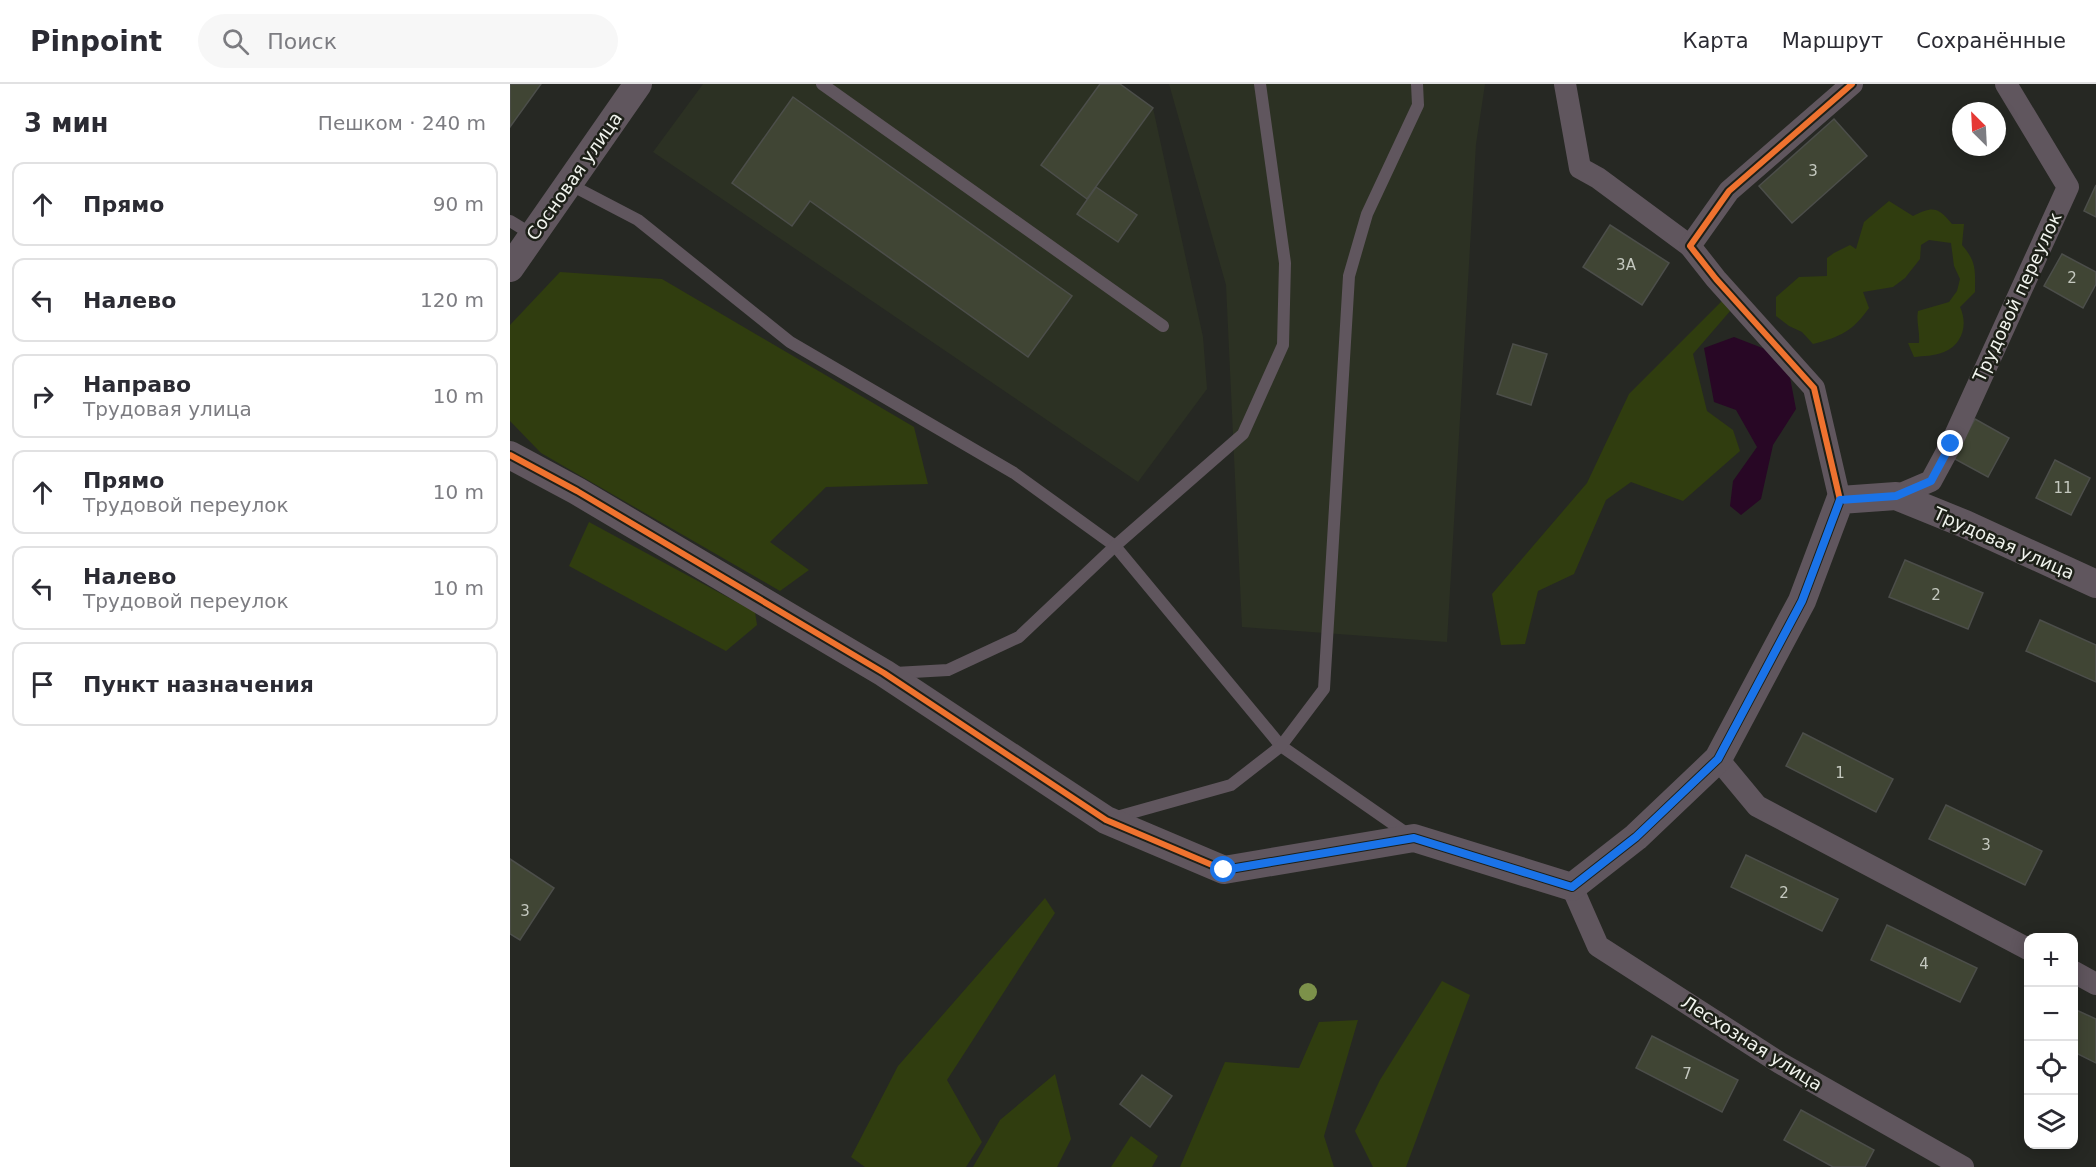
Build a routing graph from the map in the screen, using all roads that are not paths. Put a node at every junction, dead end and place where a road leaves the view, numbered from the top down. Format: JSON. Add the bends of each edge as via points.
{"nodes":[{"id":1,"x":638,"y":84,"type":"edge"},
{"id":2,"x":822,"y":84,"type":"edge"},
{"id":3,"x":1260,"y":84,"type":"edge"},
{"id":4,"x":1417,"y":84,"type":"edge"},
{"id":5,"x":1565,"y":84,"type":"edge"},
{"id":6,"x":1852,"y":84,"type":"edge"},
{"id":7,"x":2006,"y":84,"type":"edge"},
{"id":8,"x":568,"y":184,"type":"junction"},
{"id":9,"x":522,"y":228,"type":"edge"},
{"id":10,"x":1690,"y":246,"type":"junction"},
{"id":11,"x":510,"y":268,"type":"edge"},
{"id":12,"x":1163,"y":326,"type":"dead end"},
{"id":13,"x":510,"y":455,"type":"edge"},
{"id":14,"x":1896,"y":496,"type":"junction"},
{"id":15,"x":1840,"y":500,"type":"junction"},
{"id":16,"x":1115,"y":546,"type":"junction"},
{"id":17,"x":2096,"y":584,"type":"edge"},
{"id":18,"x":884,"y":673,"type":"junction"},
{"id":19,"x":1281,"y":746,"type":"junction"},
{"id":20,"x":1718,"y":759,"type":"junction"},
{"id":21,"x":1106,"y":820,"type":"junction"},
{"id":22,"x":1414,"y":838,"type":"junction"},
{"id":23,"x":1572,"y":887,"type":"junction"},
{"id":24,"x":2024,"y":947,"type":"edge"},
{"id":25,"x":2078,"y":975,"type":"edge"},
{"id":26,"x":2096,"y":984,"type":"edge"},
{"id":27,"x":1963,"y":1167,"type":"edge"}],
"edges":[{"from":1,"to":8,"type":"street","name":"Сосновая улица"},
{"from":2,"to":12,"type":"lane"},
{"from":3,"to":16,"type":"lane","via":[[1285,263],[1283,345],[1243,434]]},
{"from":4,"to":19,"type":"lane","via":[[1418,105],[1367,214],[1348,276],[1324,689]]},
{"from":5,"to":10,"type":"street","via":[[1580,168]]},
{"from":6,"to":10,"type":"street","via":[[1729,191]]},
{"from":7,"to":14,"type":"street","name":"Трудовой переулок","via":[[2068,187],[1931,481]]},
{"from":8,"to":9,"type":"street","name":"Сосновая улица"},
{"from":8,"to":16,"type":"lane","via":[[638,220],[790,342],[1014,473]]},
{"from":9,"to":11,"type":"street","name":"Сосновая улица"},
{"from":10,"to":15,"type":"street","via":[[1814,388]]},
{"from":13,"to":18,"type":"street"},
{"from":14,"to":15,"type":"street","name":"Трудовая улица"},
{"from":14,"to":17,"type":"street","name":"Трудовая улица"},
{"from":15,"to":20,"type":"street","via":[[1802,601]]},
{"from":16,"to":18,"type":"lane","via":[[1019,638],[948,670]]},
{"from":16,"to":19,"type":"lane"},
{"from":18,"to":21,"type":"street"},
{"from":19,"to":21,"type":"lane","via":[[1231,785]]},
{"from":19,"to":22,"type":"lane"},
{"from":20,"to":23,"type":"street","via":[[1636,837]]},
{"from":20,"to":24,"type":"street","via":[[1757,806]]},
{"from":21,"to":22,"type":"street","via":[[1224,870]]},
{"from":22,"to":23,"type":"street"},
{"from":23,"to":27,"type":"street","name":"Лесхозная улица","via":[[1598,946],[1780,1063]]},
{"from":25,"to":26,"type":"street"}]}
